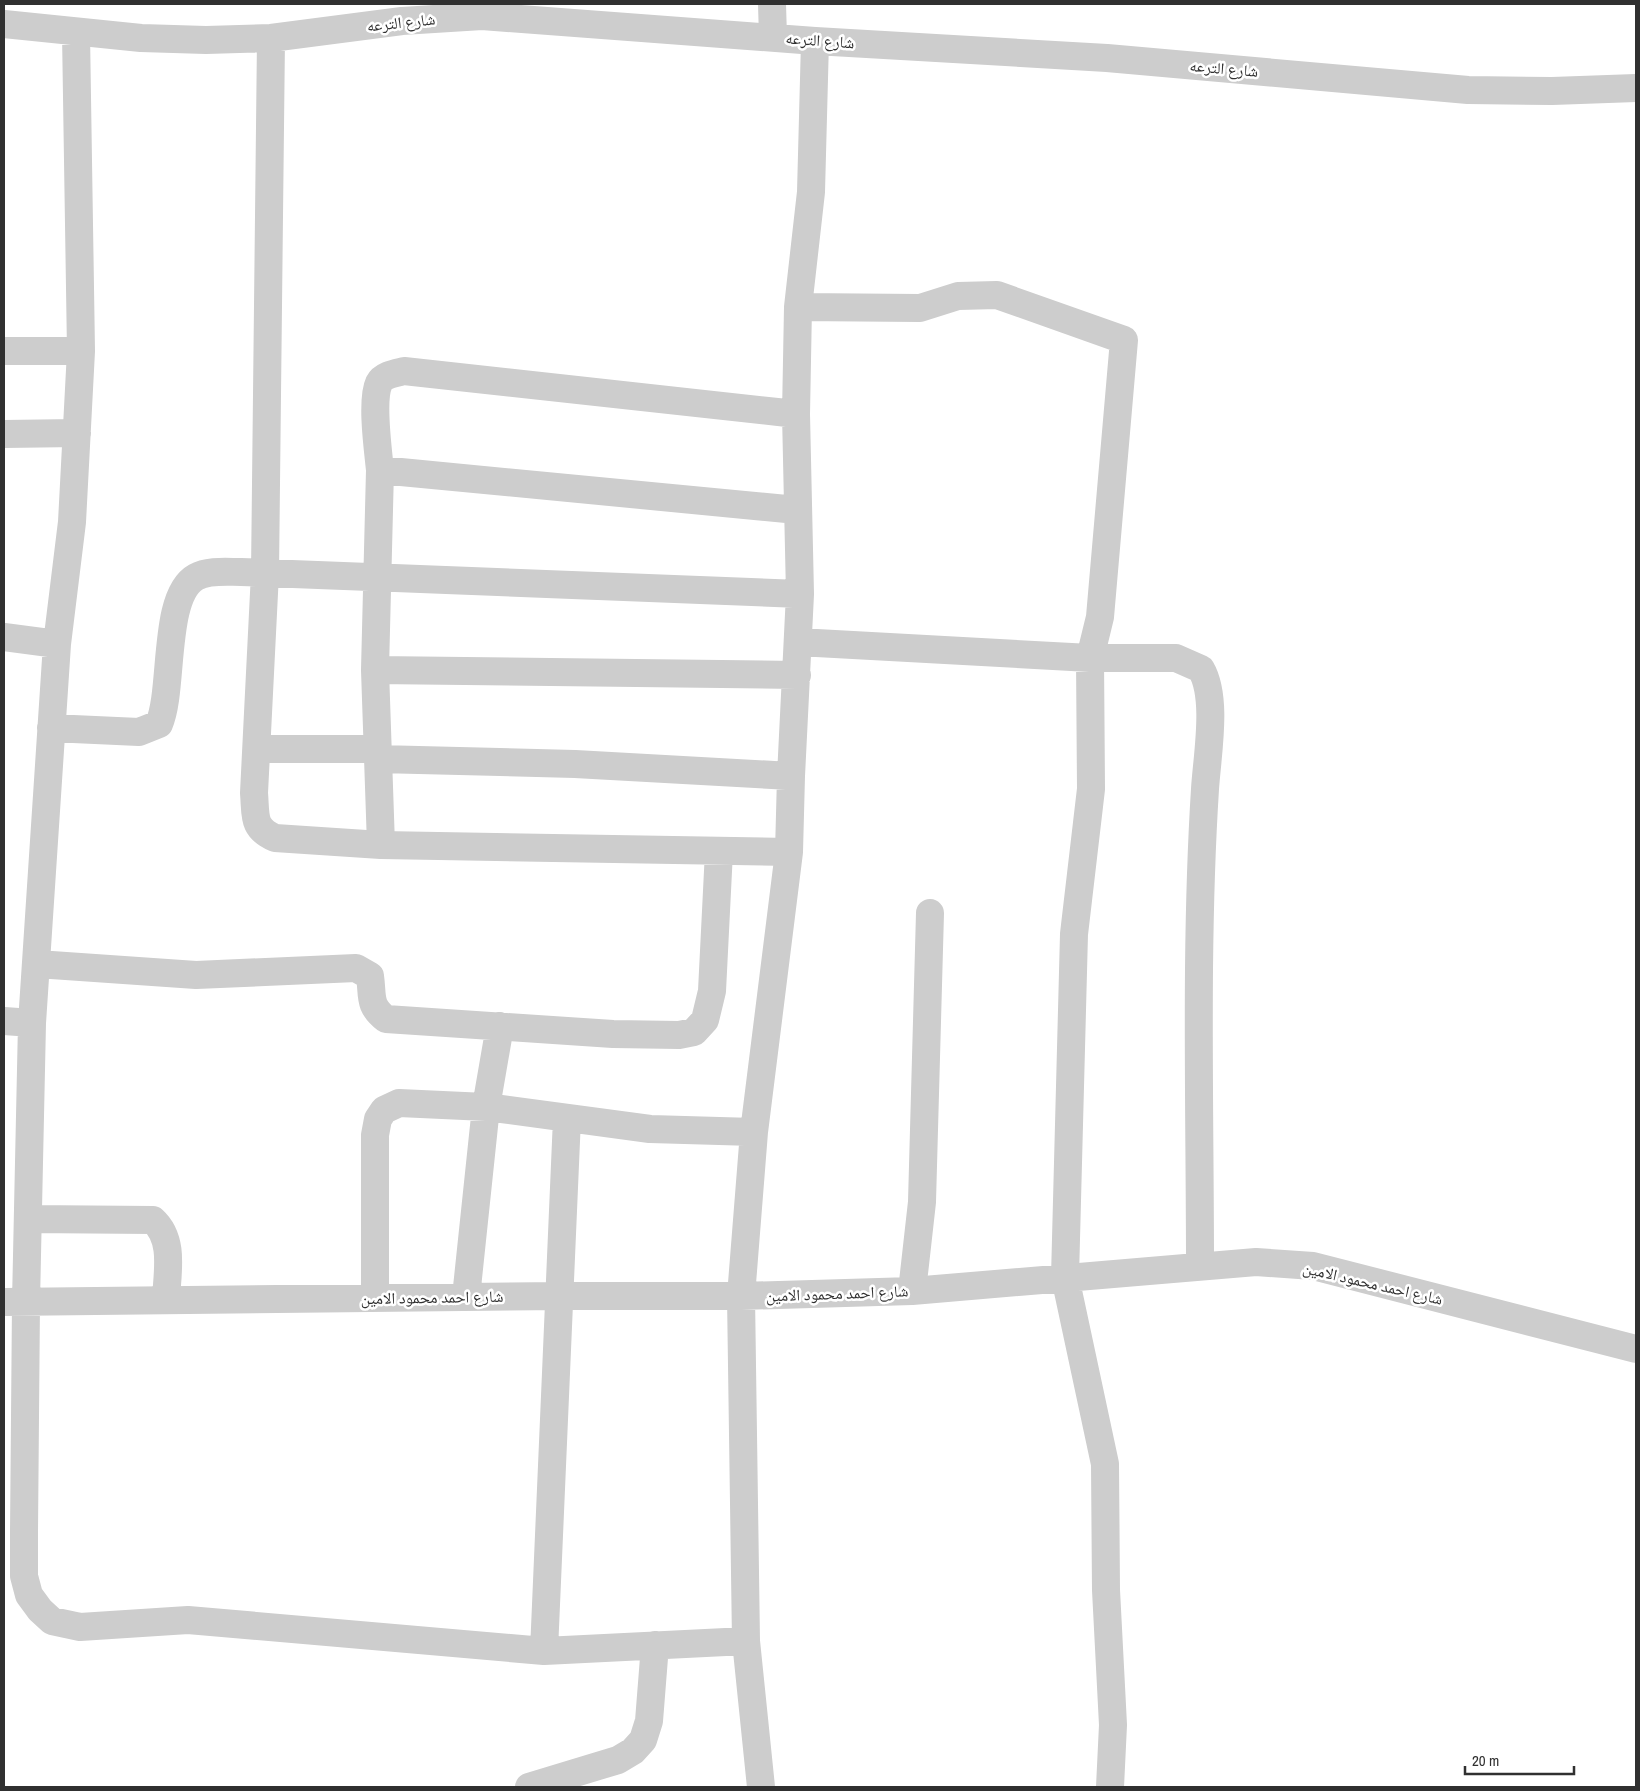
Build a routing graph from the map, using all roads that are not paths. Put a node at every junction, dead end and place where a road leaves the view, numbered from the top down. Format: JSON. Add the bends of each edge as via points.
{"nodes":[{"id":1,"x":772,"y":4,"type":"edge"},
{"id":2,"x":4,"y":24,"type":"edge"},
{"id":3,"x":76,"y":33,"type":"junction"},
{"id":4,"x":773,"y":37,"type":"junction"},
{"id":5,"x":272,"y":38,"type":"junction"},
{"id":6,"x":815,"y":41,"type":"junction"},
{"id":7,"x":1636,"y":88,"type":"edge"},
{"id":8,"x":798,"y":307,"type":"junction"},
{"id":9,"x":81,"y":351,"type":"junction"},
{"id":10,"x":4,"y":356,"type":"edge"},
{"id":11,"x":796,"y":414,"type":"junction"},
{"id":12,"x":77,"y":433,"type":"junction"},
{"id":13,"x":4,"y":434,"type":"edge"},
{"id":14,"x":380,"y":470,"type":"junction"},
{"id":15,"x":797,"y":510,"type":"junction"},
{"id":16,"x":265,"y":573,"type":"junction"},
{"id":17,"x":376,"y":578,"type":"junction"},
{"id":18,"x":800,"y":594,"type":"junction"},
{"id":19,"x":4,"y":637,"type":"edge"},
{"id":20,"x":798,"y":642,"type":"junction"},
{"id":21,"x":57,"y":644,"type":"junction"},
{"id":22,"x":1090,"y":658,"type":"junction"},
{"id":23,"x":375,"y":670,"type":"junction"},
{"id":24,"x":797,"y":675,"type":"junction"},
{"id":25,"x":51,"y":728,"type":"junction"},
{"id":26,"x":258,"y":749,"type":"junction"},
{"id":27,"x":378,"y":754,"type":"junction"},
{"id":28,"x":790,"y":776,"type":"junction"},
{"id":29,"x":382,"y":845,"type":"junction"},
{"id":30,"x":719,"y":851,"type":"junction"},
{"id":31,"x":790,"y":852,"type":"junction"},
{"id":32,"x":930,"y":913,"type":"dead end"},
{"id":33,"x":37,"y":964,"type":"junction"},
{"id":34,"x":4,"y":1021,"type":"edge"},
{"id":35,"x":32,"y":1023,"type":"junction"},
{"id":36,"x":500,"y":1026,"type":"junction"},
{"id":37,"x":486,"y":1106,"type":"junction"},
{"id":38,"x":568,"y":1118,"type":"junction"},
{"id":39,"x":754,"y":1132,"type":"junction"},
{"id":40,"x":28,"y":1219,"type":"junction"},
{"id":41,"x":1200,"y":1266,"type":"junction"},
{"id":42,"x":1065,"y":1277,"type":"junction"},
{"id":43,"x":912,"y":1291,"type":"junction"},
{"id":44,"x":562,"y":1296,"type":"junction"},
{"id":45,"x":741,"y":1296,"type":"junction"},
{"id":46,"x":466,"y":1297,"type":"junction"},
{"id":47,"x":375,"y":1298,"type":"junction"},
{"id":48,"x":166,"y":1300,"type":"junction"},
{"id":49,"x":15,"y":1302,"type":"edge"},
{"id":50,"x":1636,"y":1349,"type":"edge"},
{"id":51,"x":746,"y":1641,"type":"junction"},
{"id":52,"x":655,"y":1645,"type":"junction"},
{"id":53,"x":544,"y":1651,"type":"junction"},
{"id":54,"x":529,"y":1787,"type":"edge"},
{"id":55,"x":761,"y":1787,"type":"edge"},
{"id":56,"x":1110,"y":1787,"type":"edge"}],
"edges":[{"from":1,"to":4,"type":"street"},
{"from":2,"to":3,"type":"street","name":"شارع الترعه"},
{"from":3,"to":5,"type":"street","name":"شارع الترعه","via":[[206,40]]},
{"from":3,"to":9,"type":"street"},
{"from":4,"to":5,"type":"street","name":"شارع الترعه","via":[[482,16],[402,21]]},
{"from":4,"to":6,"type":"street","name":"شارع الترعه"},
{"from":5,"to":16,"type":"street"},
{"from":6,"to":7,"type":"street","name":"شارع الترعه","via":[[1107,58],[1468,90]]},
{"from":6,"to":8,"type":"street","via":[[811,192]]},
{"from":8,"to":11,"type":"street"},
{"from":8,"to":22,"type":"street","via":[[920,308],[958,296],[992,294],[1023,302],[1124,340],[1100,617]]},
{"from":9,"to":10,"type":"street"},
{"from":9,"to":12,"type":"street"},
{"from":11,"to":14,"type":"street","via":[[404,371],[379,383],[376,408]]},
{"from":11,"to":15,"type":"street"},
{"from":12,"to":13,"type":"street"},
{"from":12,"to":21,"type":"street","via":[[72,522]]},
{"from":14,"to":15,"type":"street"},
{"from":14,"to":17,"type":"street"},
{"from":15,"to":18,"type":"street"},
{"from":16,"to":17,"type":"street"},
{"from":16,"to":25,"type":"street","via":[[206,573],[195,577],[183,589],[172,628],[164,707],[159,724],[139,732]]},
{"from":16,"to":26,"type":"street"},
{"from":17,"to":18,"type":"street"},
{"from":17,"to":23,"type":"street"},
{"from":18,"to":20,"type":"street"},
{"from":19,"to":21,"type":"street"},
{"from":20,"to":22,"type":"street"},
{"from":20,"to":24,"type":"street"},
{"from":21,"to":25,"type":"street"},
{"from":22,"to":41,"type":"street","via":[[1176,658],[1201,669],[1207,679],[1209,716],[1200,872]]},
{"from":22,"to":42,"type":"street","via":[[1091,789],[1074,934]]},
{"from":23,"to":24,"type":"street"},
{"from":23,"to":27,"type":"street"},
{"from":24,"to":28,"type":"street"},
{"from":25,"to":33,"type":"street"},
{"from":26,"to":27,"type":"street"},
{"from":26,"to":29,"type":"street","via":[[255,802],[257,825],[263,833],[290,840]]},
{"from":27,"to":28,"type":"street"},
{"from":27,"to":29,"type":"street"},
{"from":28,"to":31,"type":"street"},
{"from":29,"to":30,"type":"street"},
{"from":30,"to":31,"type":"street"},
{"from":30,"to":36,"type":"street","via":[[712,991],[705,1020],[694,1032],[679,1035],[613,1034]]},
{"from":31,"to":39,"type":"street"},
{"from":32,"to":43,"type":"street","via":[[922,1202]]},
{"from":33,"to":35,"type":"street"},
{"from":33,"to":36,"type":"street","via":[[196,975],[356,968],[370,976],[371,998],[376,1011],[386,1019]]},
{"from":34,"to":35,"type":"street"},
{"from":35,"to":40,"type":"street"},
{"from":36,"to":37,"type":"street"},
{"from":37,"to":38,"type":"street"},
{"from":37,"to":46,"type":"street"},
{"from":37,"to":47,"type":"street","via":[[399,1103],[384,1110],[378,1119],[374,1182]]},
{"from":38,"to":39,"type":"street","via":[[650,1129]]},
{"from":38,"to":44,"type":"street"},
{"from":39,"to":45,"type":"street"},
{"from":40,"to":48,"type":"street","via":[[152,1220],[164,1232],[168,1244]]},
{"from":40,"to":49,"type":"street"},
{"from":41,"to":42,"type":"street","name":"شارع احمد محمود الامين"},
{"from":41,"to":50,"type":"street","name":"شارع احمد محمود الامين","via":[[1256,1262],[1313,1266]]},
{"from":42,"to":43,"type":"street","name":"شارع احمد محمود الامين"},
{"from":42,"to":56,"type":"street","via":[[1105,1464],[1106,1590],[1113,1725]]},
{"from":43,"to":45,"type":"street","name":"شارع احمد محمود الامين"},
{"from":44,"to":45,"type":"street","name":"شارع احمد محمود الامين"},
{"from":44,"to":46,"type":"street","name":"شارع احمد محمود الامين"},
{"from":44,"to":53,"type":"street"},
{"from":45,"to":51,"type":"street"},
{"from":46,"to":47,"type":"street","name":"شارع احمد محمود الامين"},
{"from":47,"to":48,"type":"street","name":"شارع احمد محمود الامين"},
{"from":48,"to":49,"type":"street","name":"شارع احمد محمود الامين"},
{"from":49,"to":53,"type":"street","via":[[24,1576],[29,1595],[52,1621],[80,1627],[188,1620]]},
{"from":51,"to":52,"type":"street"},
{"from":51,"to":55,"type":"street"},
{"from":52,"to":53,"type":"street"},
{"from":52,"to":54,"type":"street","via":[[650,1721],[643,1740],[618,1760]]}]}
